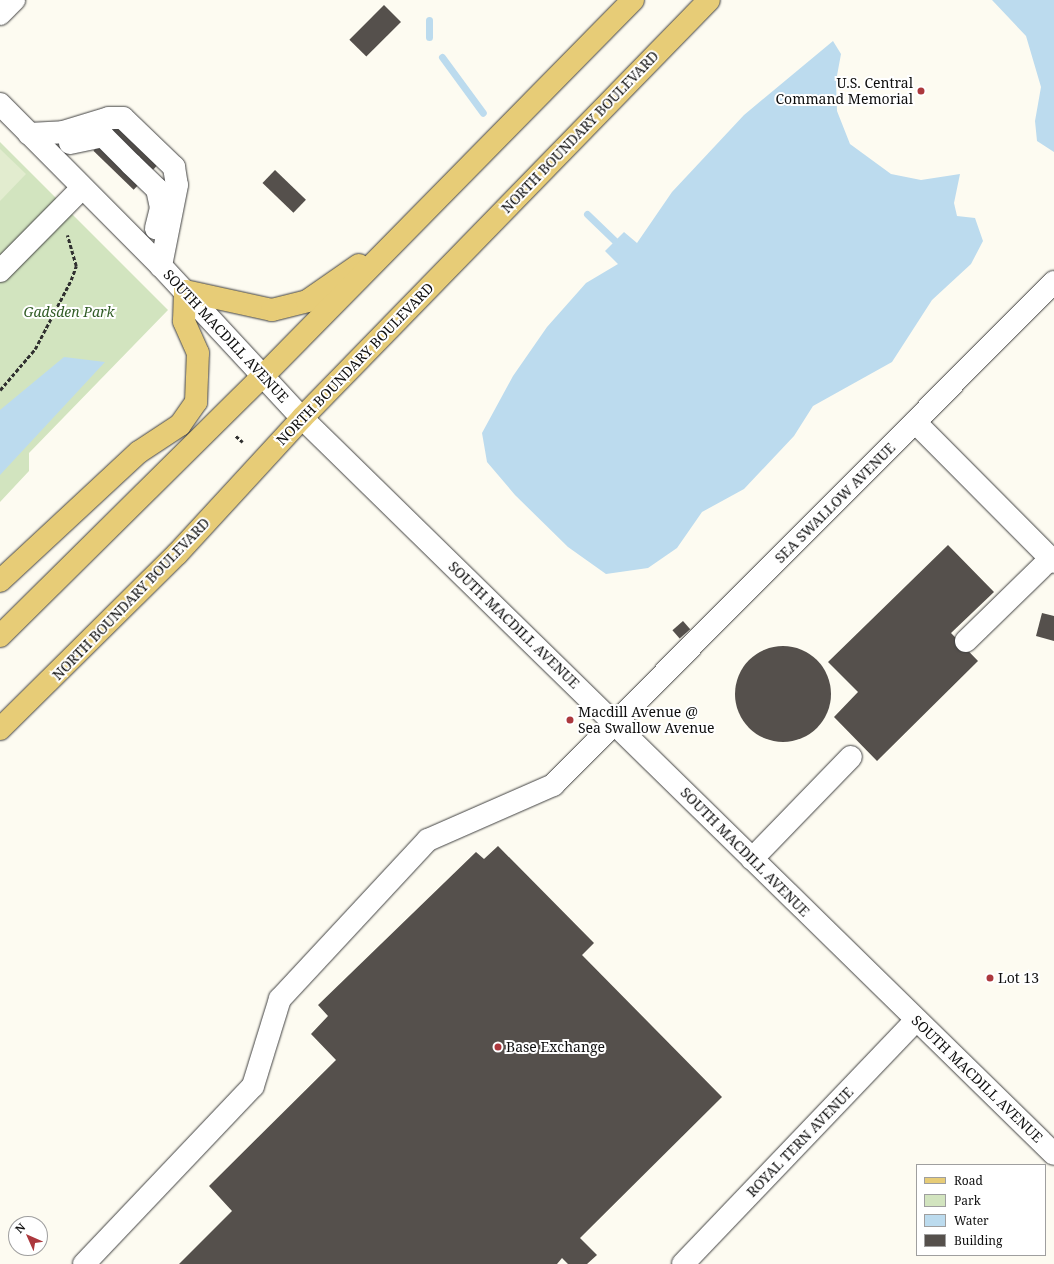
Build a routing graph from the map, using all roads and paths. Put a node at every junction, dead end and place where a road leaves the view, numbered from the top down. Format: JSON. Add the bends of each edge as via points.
{"nodes":[{"id":1,"x":14,"y":0,"type":"edge"},
{"id":2,"x":633,"y":0,"type":"edge"},
{"id":3,"x":709,"y":0,"type":"edge"},
{"id":4,"x":0,"y":14,"type":"edge"},
{"id":5,"x":0,"y":104,"type":"edge"},
{"id":6,"x":29,"y":134,"type":"junction"},
{"id":7,"x":46,"y":152,"type":"junction"},
{"id":8,"x":82,"y":188,"type":"junction"},
{"id":9,"x":52,"y":218,"type":"junction"},
{"id":10,"x":401,"y":236,"type":"junction"},
{"id":11,"x":155,"y":260,"type":"junction"},
{"id":12,"x":0,"y":271,"type":"edge"},
{"id":13,"x":1054,"y":282,"type":"edge"},
{"id":14,"x":185,"y":291,"type":"junction"},
{"id":15,"x":264,"y":375,"type":"junction"},
{"id":16,"x":0,"y":390,"type":"edge"},
{"id":17,"x":302,"y":418,"type":"junction"},
{"id":18,"x":915,"y":422,"type":"junction"},
{"id":19,"x":233,"y":432,"type":"dead end"},
{"id":20,"x":243,"y":442,"type":"dead end"},
{"id":21,"x":1052,"y":560,"type":"edge"},
{"id":22,"x":0,"y":581,"type":"edge"},
{"id":23,"x":0,"y":636,"type":"edge"},
{"id":24,"x":966,"y":641,"type":"dead end"},
{"id":25,"x":616,"y":724,"type":"junction"},
{"id":26,"x":0,"y":729,"type":"edge"},
{"id":27,"x":851,"y":756,"type":"dead end"},
{"id":28,"x":752,"y":859,"type":"junction"},
{"id":29,"x":916,"y":1020,"type":"junction"},
{"id":30,"x":1054,"y":1154,"type":"edge"},
{"id":31,"x":84,"y":1264,"type":"edge"},
{"id":32,"x":683,"y":1264,"type":"edge"}],
"edges":[{"from":1,"to":4,"type":"street"},
{"from":2,"to":10,"type":"main road"},
{"from":3,"to":17,"type":"main road","name":"NORTH BOUNDARY BOULEVARD"},
{"from":5,"to":6,"type":"street","name":"SOUTH MACDILL AVENUE"},
{"from":6,"to":7,"type":"street","name":"SOUTH MACDILL AVENUE"},
{"from":6,"to":11,"type":"street","via":[[63,132],[109,118],[123,118],[174,168],[177,186]]},
{"from":7,"to":8,"type":"street","name":"SOUTH MACDILL AVENUE"},
{"from":7,"to":11,"type":"street","via":[[103,136],[157,189],[161,208]]},
{"from":8,"to":9,"type":"street"},
{"from":8,"to":11,"type":"street","name":"SOUTH MACDILL AVENUE"},
{"from":9,"to":12,"type":"street"},
{"from":9,"to":16,"type":"path","via":[[69,237],[76,266],[53,320],[35,349]]},
{"from":10,"to":14,"type":"main road","via":[[307,301],[272,310]]},
{"from":10,"to":15,"type":"main road"},
{"from":11,"to":14,"type":"street","name":"SOUTH MACDILL AVENUE"},
{"from":13,"to":18,"type":"street","name":"SEA SWALLOW AVENUE"},
{"from":14,"to":15,"type":"street","name":"SOUTH MACDILL AVENUE"},
{"from":14,"to":22,"type":"main road","via":[[184,321],[198,353],[196,402],[180,425],[139,452]]},
{"from":15,"to":17,"type":"street","name":"SOUTH MACDILL AVENUE"},
{"from":15,"to":23,"type":"main road"},
{"from":17,"to":25,"type":"street","name":"SOUTH MACDILL AVENUE"},
{"from":17,"to":26,"type":"main road","name":"NORTH BOUNDARY BOULEVARD","via":[[177,554]]},
{"from":18,"to":21,"type":"street"},
{"from":18,"to":25,"type":"street","name":"SEA SWALLOW AVENUE"},
{"from":19,"to":20,"type":"path"},
{"from":21,"to":24,"type":"street"},
{"from":25,"to":28,"type":"street","name":"SOUTH MACDILL AVENUE"},
{"from":25,"to":31,"type":"street","name":"SEA SWALLOW AVENUE","via":[[553,785],[428,840],[280,998],[253,1086]]},
{"from":27,"to":28,"type":"street"},
{"from":28,"to":29,"type":"street","name":"SOUTH MACDILL AVENUE"},
{"from":29,"to":30,"type":"street","name":"SOUTH MACDILL AVENUE"},
{"from":29,"to":32,"type":"street","name":"ROYAL TERN AVENUE"}]}
